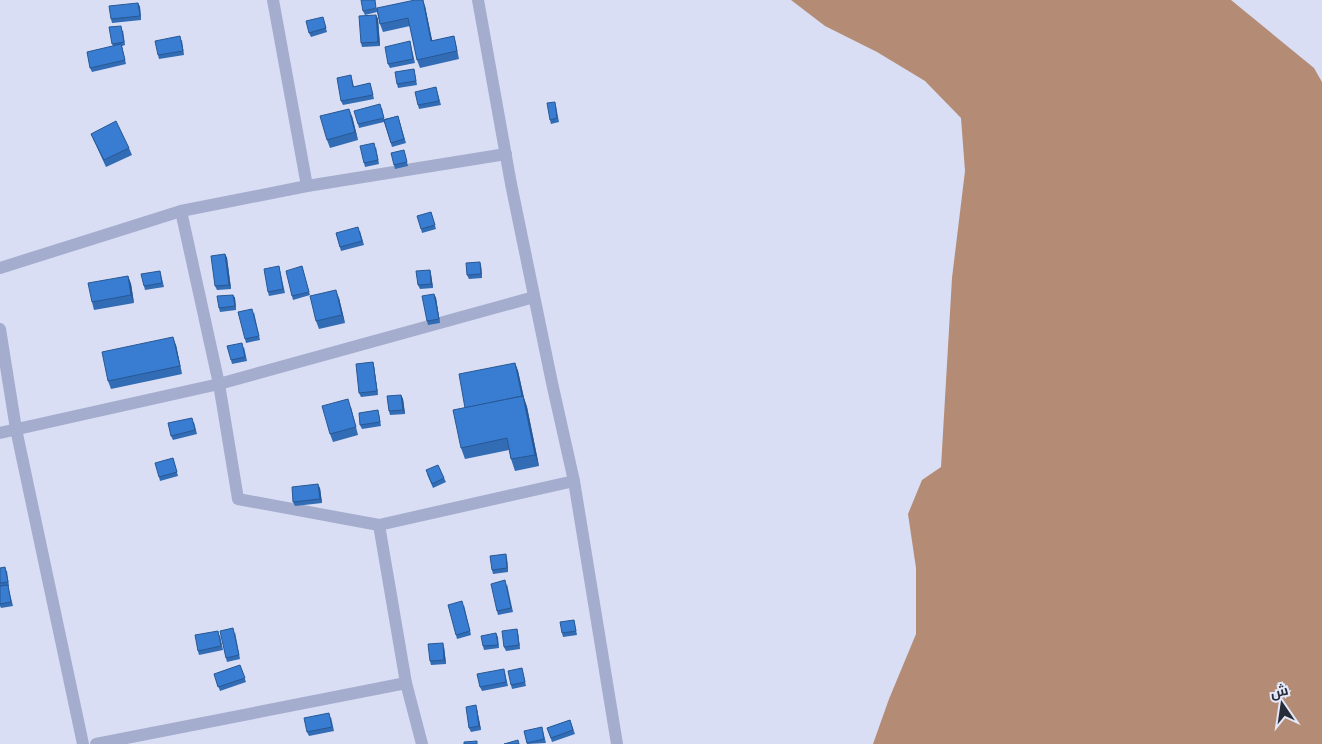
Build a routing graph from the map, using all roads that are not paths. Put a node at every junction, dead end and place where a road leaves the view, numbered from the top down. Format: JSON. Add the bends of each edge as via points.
{"nodes":[{"id":1,"x":272,"y":0,"type":"edge"},
{"id":2,"x":478,"y":0,"type":"edge"},
{"id":3,"x":506,"y":154,"type":"junction"},
{"id":4,"x":307,"y":186,"type":"junction"},
{"id":5,"x":181,"y":211,"type":"junction"},
{"id":6,"x":0,"y":268,"type":"edge"},
{"id":7,"x":534,"y":297,"type":"junction"},
{"id":8,"x":0,"y":329,"type":"edge"},
{"id":9,"x":219,"y":384,"type":"junction"},
{"id":10,"x":16,"y":429,"type":"junction"},
{"id":11,"x":0,"y":433,"type":"edge"},
{"id":12,"x":574,"y":481,"type":"junction"},
{"id":13,"x":380,"y":525,"type":"junction"},
{"id":14,"x":406,"y":683,"type":"junction"},
{"id":15,"x":83,"y":744,"type":"edge"},
{"id":16,"x":96,"y":744,"type":"edge"},
{"id":17,"x":422,"y":744,"type":"edge"},
{"id":18,"x":617,"y":744,"type":"edge"}],
"edges":[{"from":1,"to":4,"type":"street"},
{"from":2,"to":3,"type":"street"},
{"from":3,"to":4,"type":"street"},
{"from":3,"to":7,"type":"street"},
{"from":4,"to":5,"type":"street"},
{"from":5,"to":6,"type":"street"},
{"from":5,"to":9,"type":"street"},
{"from":7,"to":9,"type":"street"},
{"from":7,"to":12,"type":"street"},
{"from":8,"to":10,"type":"street"},
{"from":9,"to":10,"type":"street"},
{"from":9,"to":13,"type":"street","via":[[238,499]]},
{"from":10,"to":11,"type":"street"},
{"from":10,"to":15,"type":"street"},
{"from":12,"to":13,"type":"street"},
{"from":12,"to":18,"type":"street"},
{"from":13,"to":14,"type":"street"},
{"from":14,"to":16,"type":"street"},
{"from":14,"to":17,"type":"street"}]}
